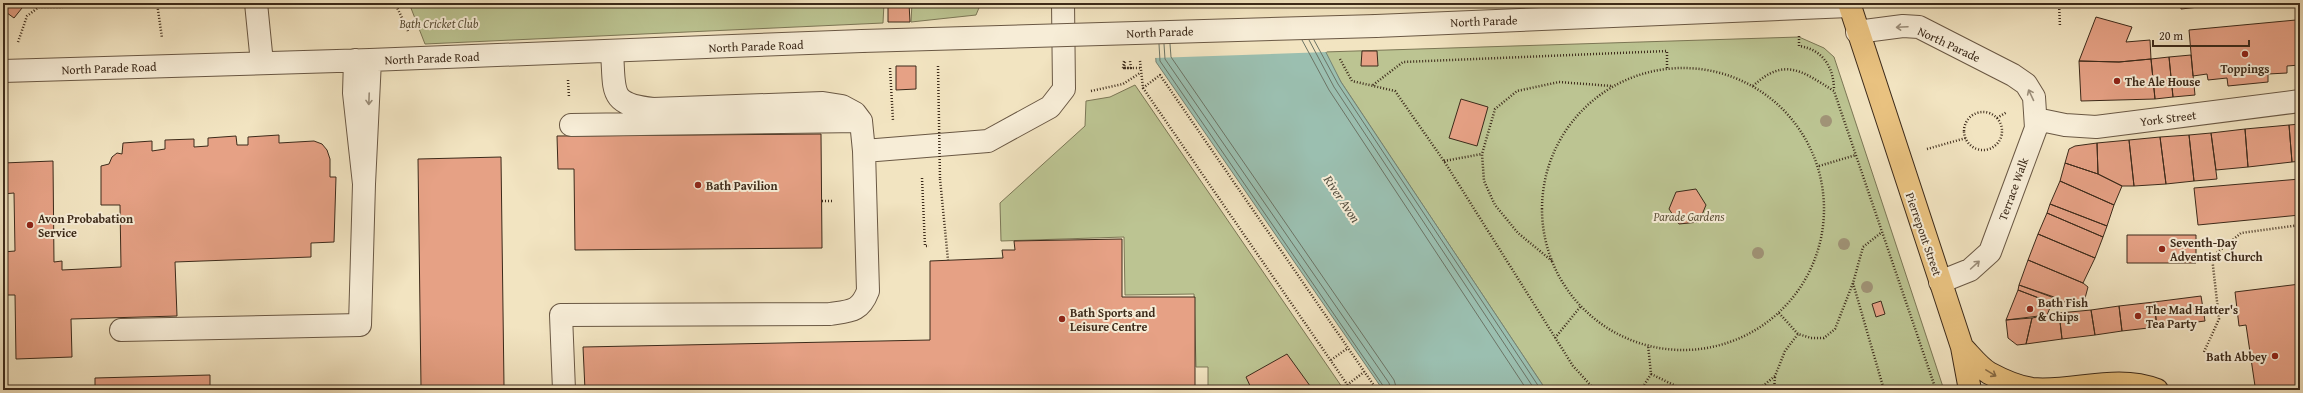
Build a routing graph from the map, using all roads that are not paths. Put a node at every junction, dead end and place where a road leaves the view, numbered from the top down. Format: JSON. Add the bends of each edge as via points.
{"nodes":[{"id":1,"x":1063,"y":3,"type":"edge"},
{"id":2,"x":256,"y":4,"type":"edge"},
{"id":3,"x":1849,"y":5,"type":"edge"},
{"id":4,"x":1857,"y":32,"type":"junction"},
{"id":5,"x":862,"y":41,"type":"joint"},
{"id":6,"x":612,"y":52,"type":"junction"},
{"id":7,"x":362,"y":60,"type":"junction"},
{"id":8,"x":262,"y":63,"type":"junction"},
{"id":9,"x":6,"y":71,"type":"edge"},
{"id":10,"x":2013,"y":75,"type":"joint"},
{"id":11,"x":2300,"y":101,"type":"edge"},
{"id":12,"x":2036,"y":118,"type":"junction"},
{"id":13,"x":861,"y":121,"type":"junction"},
{"id":14,"x":571,"y":125,"type":"dead end"},
{"id":15,"x":864,"y":151,"type":"junction"},
{"id":16,"x":1940,"y":282,"type":"junction"},
{"id":17,"x":121,"y":330,"type":"dead end"},
{"id":18,"x":1962,"y":347,"type":"junction"},
{"id":19,"x":2070,"y":388,"type":"edge"},
{"id":20,"x":564,"y":390,"type":"edge"},
{"id":21,"x":1970,"y":390,"type":"edge"},
{"id":22,"x":2157,"y":390,"type":"edge"}],
"edges":[{"from":1,"to":15,"type":"street","via":[[1064,89],[1050,107],[988,141]]},
{"from":2,"to":8,"type":"street"},
{"from":3,"to":4,"type":"main road","name":"Pierrepont Street"},
{"from":3,"to":5,"type":"street","name":"North Parade","bridge":true,"via":[[1376,26]]},
{"from":10,"to":4,"type":"street","name":"North Parade","one_way":true,"via":[[1919,27],[1903,26]]},
{"from":4,"to":16,"type":"main road","name":"Pierrepont Street"},
{"from":5,"to":6,"type":"street","name":"North Parade Road"},
{"from":6,"to":7,"type":"street","name":"North Parade Road"},
{"from":6,"to":13,"type":"street","via":[[614,88],[617,96],[625,104],[653,109],[823,103],[842,106],[855,113]]},
{"from":7,"to":8,"type":"street","name":"North Parade Road"},
{"from":7,"to":17,"type":"street","via":[[364,184],[360,325]]},
{"from":8,"to":9,"type":"street","name":"North Parade Road"},
{"from":12,"to":10,"type":"street","name":"Terrace Walk","one_way":true,"via":[[2034,97],[2026,84]]},
{"from":11,"to":12,"type":"street","name":"York Street","via":[[2096,126],[2065,125]]},
{"from":16,"to":12,"type":"street","name":"Terrace Walk","one_way":true,"via":[[1970,270],[1990,252],[2036,128]]},
{"from":13,"to":14,"type":"street"},
{"from":13,"to":15,"type":"street"},
{"from":15,"to":20,"type":"street","via":[[869,279],[864,303],[850,311],[811,315],[561,315]]},
{"from":16,"to":18,"type":"main road","name":"Pierrepont Street"},
{"from":18,"to":19,"type":"main road","name":"Pierrepont Street","one_way":true,"via":[[1987,372],[2011,384],[2031,389]]},
{"from":18,"to":21,"type":"main road"},
{"from":19,"to":22,"type":"main road","name":"Pierrepont Street","via":[[2134,383]]}]}
